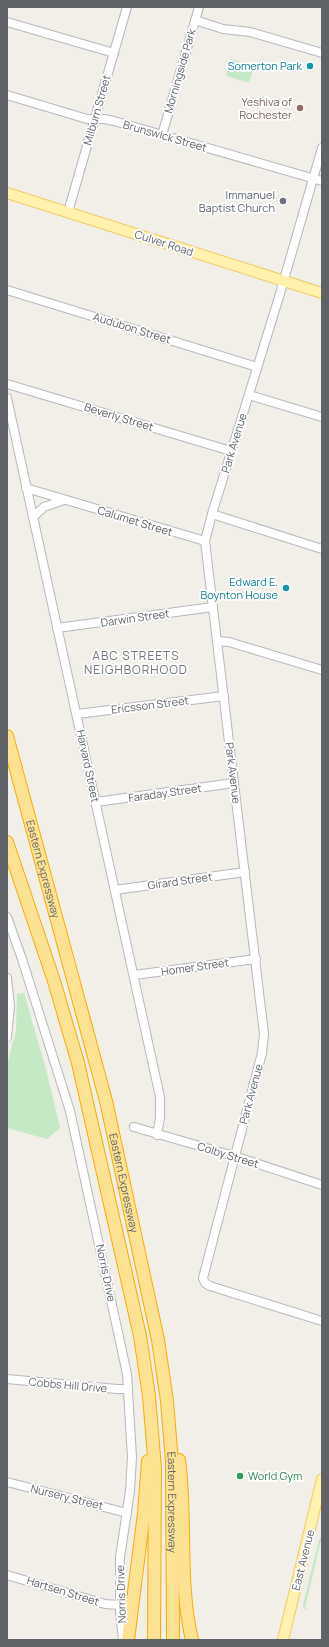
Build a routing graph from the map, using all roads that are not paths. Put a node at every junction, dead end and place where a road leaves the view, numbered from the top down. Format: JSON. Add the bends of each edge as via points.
{"nodes":[{"id":1,"x":127,"y":7,"type":"edge"},
{"id":2,"x":199,"y":7,"type":"edge"},
{"id":3,"x":195,"y":20,"type":"junction"},
{"id":4,"x":7,"y":22,"type":"edge"},
{"id":5,"x":114,"y":53,"type":"junction"},
{"id":6,"x":322,"y":53,"type":"edge"},
{"id":7,"x":7,"y":95,"type":"edge"},
{"id":8,"x":95,"y":119,"type":"junction"},
{"id":9,"x":162,"y":135,"type":"junction"},
{"id":10,"x":322,"y":148,"type":"edge"},
{"id":11,"x":313,"y":179,"type":"junction"},
{"id":12,"x":322,"y":181,"type":"edge"},
{"id":13,"x":7,"y":193,"type":"edge"},
{"id":14,"x":68,"y":212,"type":"junction"},
{"id":15,"x":284,"y":281,"type":"junction"},
{"id":16,"x":7,"y":290,"type":"edge"},
{"id":17,"x":322,"y":293,"type":"edge"},
{"id":18,"x":257,"y":367,"type":"junction"},
{"id":19,"x":7,"y":384,"type":"edge"},
{"id":20,"x":249,"y":394,"type":"junction"},
{"id":21,"x":7,"y":398,"type":"edge"},
{"id":22,"x":322,"y":417,"type":"edge"},
{"id":23,"x":231,"y":451,"type":"junction"},
{"id":24,"x":26,"y":488,"type":"junction"},
{"id":25,"x":65,"y":500,"type":"junction"},
{"id":26,"x":212,"y":514,"type":"junction"},
{"id":27,"x":33,"y":517,"type":"junction"},
{"id":28,"x":205,"y":541,"type":"junction"},
{"id":29,"x":322,"y":550,"type":"edge"},
{"id":30,"x":212,"y":607,"type":"junction"},
{"id":31,"x":57,"y":628,"type":"junction"},
{"id":32,"x":217,"y":641,"type":"junction"},
{"id":33,"x":322,"y":670,"type":"edge"},
{"id":34,"x":224,"y":696,"type":"junction"},
{"id":35,"x":77,"y":714,"type":"junction"},
{"id":36,"x":7,"y":736,"type":"edge"},
{"id":37,"x":234,"y":784,"type":"junction"},
{"id":38,"x":96,"y":802,"type":"junction"},
{"id":39,"x":7,"y":842,"type":"edge"},
{"id":40,"x":245,"y":872,"type":"junction"},
{"id":41,"x":115,"y":890,"type":"junction"},
{"id":42,"x":7,"y":916,"type":"edge"},
{"id":43,"x":256,"y":959,"type":"junction"},
{"id":44,"x":134,"y":975,"type":"junction"},
{"id":45,"x":7,"y":978,"type":"edge"},
{"id":46,"x":7,"y":1037,"type":"edge"},
{"id":47,"x":134,"y":1127,"type":"dead end"},
{"id":48,"x":157,"y":1135,"type":"junction"},
{"id":49,"x":234,"y":1156,"type":"junction"},
{"id":50,"x":322,"y":1185,"type":"edge"},
{"id":51,"x":322,"y":1321,"type":"edge"},
{"id":52,"x":164,"y":1376,"type":"junction"},
{"id":53,"x":7,"y":1379,"type":"edge"},
{"id":54,"x":128,"y":1389,"type":"junction"},
{"id":55,"x":150,"y":1408,"type":"junction"},
{"id":56,"x":322,"y":1479,"type":"edge"},
{"id":57,"x":7,"y":1482,"type":"edge"},
{"id":58,"x":127,"y":1512,"type":"junction"},
{"id":59,"x":7,"y":1575,"type":"edge"},
{"id":60,"x":120,"y":1605,"type":"junction"},
{"id":61,"x":191,"y":1637,"type":"edge"},
{"id":62,"x":123,"y":1640,"type":"edge"},
{"id":63,"x":128,"y":1640,"type":"edge"},
{"id":64,"x":154,"y":1640,"type":"edge"},
{"id":65,"x":173,"y":1640,"type":"edge"},
{"id":66,"x":283,"y":1640,"type":"edge"}],
"edges":[{"from":1,"to":5,"type":"street","name":"Milburn Street"},
{"from":2,"to":3,"type":"street","name":"Morningside Park"},
{"from":3,"to":6,"type":"street","via":[[223,29],[250,32]]},
{"from":3,"to":9,"type":"street","name":"Morningside Park"},
{"from":4,"to":5,"type":"street"},
{"from":5,"to":8,"type":"street","name":"Milburn Street"},
{"from":7,"to":8,"type":"street","name":"Brunswick Street","via":[[86,119]]},
{"from":8,"to":9,"type":"street","name":"Brunswick Street","via":[[104,119]]},
{"from":8,"to":14,"type":"street","name":"Milburn Street"},
{"from":9,"to":11,"type":"street","name":"Brunswick Street"},
{"from":10,"to":11,"type":"street","name":"Park Avenue"},
{"from":11,"to":12,"type":"street","name":"Brunswick Street"},
{"from":11,"to":15,"type":"street","name":"Park Avenue"},
{"from":13,"to":14,"type":"main road","name":"Culver Road"},
{"from":14,"to":15,"type":"main road","name":"Culver Road"},
{"from":15,"to":17,"type":"main road","name":"Culver Road"},
{"from":15,"to":18,"type":"street","name":"Park Avenue"},
{"from":16,"to":18,"type":"street","name":"Audubon Street"},
{"from":18,"to":20,"type":"street","name":"Park Avenue"},
{"from":19,"to":23,"type":"street","name":"Beverly Street"},
{"from":20,"to":22,"type":"street"},
{"from":20,"to":23,"type":"street","name":"Park Avenue"},
{"from":21,"to":24,"type":"street","name":"Harvard Street"},
{"from":23,"to":26,"type":"street","name":"Park Avenue"},
{"from":24,"to":25,"type":"street","name":"Calumet Street"},
{"from":24,"to":27,"type":"street","name":"Harvard Street"},
{"from":25,"to":27,"type":"street","via":[[44,508]]},
{"from":25,"to":28,"type":"street","name":"Calumet Street"},
{"from":26,"to":28,"type":"street","name":"Park Avenue"},
{"from":26,"to":29,"type":"street"},
{"from":27,"to":31,"type":"street","name":"Harvard Street"},
{"from":28,"to":30,"type":"street","name":"Park Avenue"},
{"from":30,"to":31,"type":"street","name":"Darwin Street"},
{"from":30,"to":32,"type":"street","name":"Park Avenue"},
{"from":31,"to":35,"type":"street","name":"Harvard Street"},
{"from":32,"to":33,"type":"street","via":[[229,642]]},
{"from":32,"to":34,"type":"street","name":"Park Avenue"},
{"from":34,"to":35,"type":"street","name":"Ericsson Street"},
{"from":34,"to":37,"type":"street","name":"Park Avenue"},
{"from":35,"to":38,"type":"street","name":"Harvard Street"},
{"from":36,"to":52,"type":"highway","name":"Eastern Expressway","via":[[106,1101],[149,1292]]},
{"from":37,"to":38,"type":"street","name":"Faraday Street"},
{"from":37,"to":40,"type":"street","name":"Park Avenue"},
{"from":38,"to":41,"type":"street","name":"Harvard Street"},
{"from":39,"to":55,"type":"highway","name":"Eastern Expressway","via":[[54,981],[81,1075],[138,1324]]},
{"from":40,"to":41,"type":"street","name":"Girard Street"},
{"from":40,"to":43,"type":"street","name":"Park Avenue"},
{"from":41,"to":44,"type":"street","name":"Harvard Street"},
{"from":42,"to":54,"type":"street","name":"Norris Drive","via":[[70,1111],[119,1335]]},
{"from":43,"to":44,"type":"street","name":"Homer Street"},
{"from":43,"to":49,"type":"street","name":"Park Avenue","via":[[263,1043]]},
{"from":44,"to":48,"type":"street","name":"Harvard Street","via":[[160,1097]]},
{"from":45,"to":46,"type":"street","via":[[10,1006]]},
{"from":47,"to":48,"type":"street","name":"Colby Street"},
{"from":48,"to":49,"type":"street","name":"Colby Street"},
{"from":49,"to":50,"type":"street","name":"Colby Street"},
{"from":49,"to":51,"type":"street","name":"Park Avenue","via":[[204,1270],[204,1282]]},
{"from":52,"to":61,"type":"highway","via":[[183,1490],[185,1588]]},
{"from":52,"to":65,"type":"highway","name":"Eastern Expressway","via":[[173,1480]]},
{"from":53,"to":54,"type":"street","name":"Cobbs Hill Drive"},
{"from":54,"to":58,"type":"street","name":"Norris Drive","via":[[132,1457]]},
{"from":55,"to":63,"type":"highway","via":[[145,1501]]},
{"from":55,"to":64,"type":"highway","name":"Eastern Expressway","via":[[155,1481]]},
{"from":56,"to":66,"type":"main road","name":"East Avenue"},
{"from":57,"to":58,"type":"street","name":"Nursery Street"},
{"from":58,"to":60,"type":"street","name":"Norris Drive","via":[[120,1557]]},
{"from":59,"to":60,"type":"street","name":"Hartsen Street","via":[[105,1604]]},
{"from":60,"to":62,"type":"street","name":"Norris Drive"}]}
